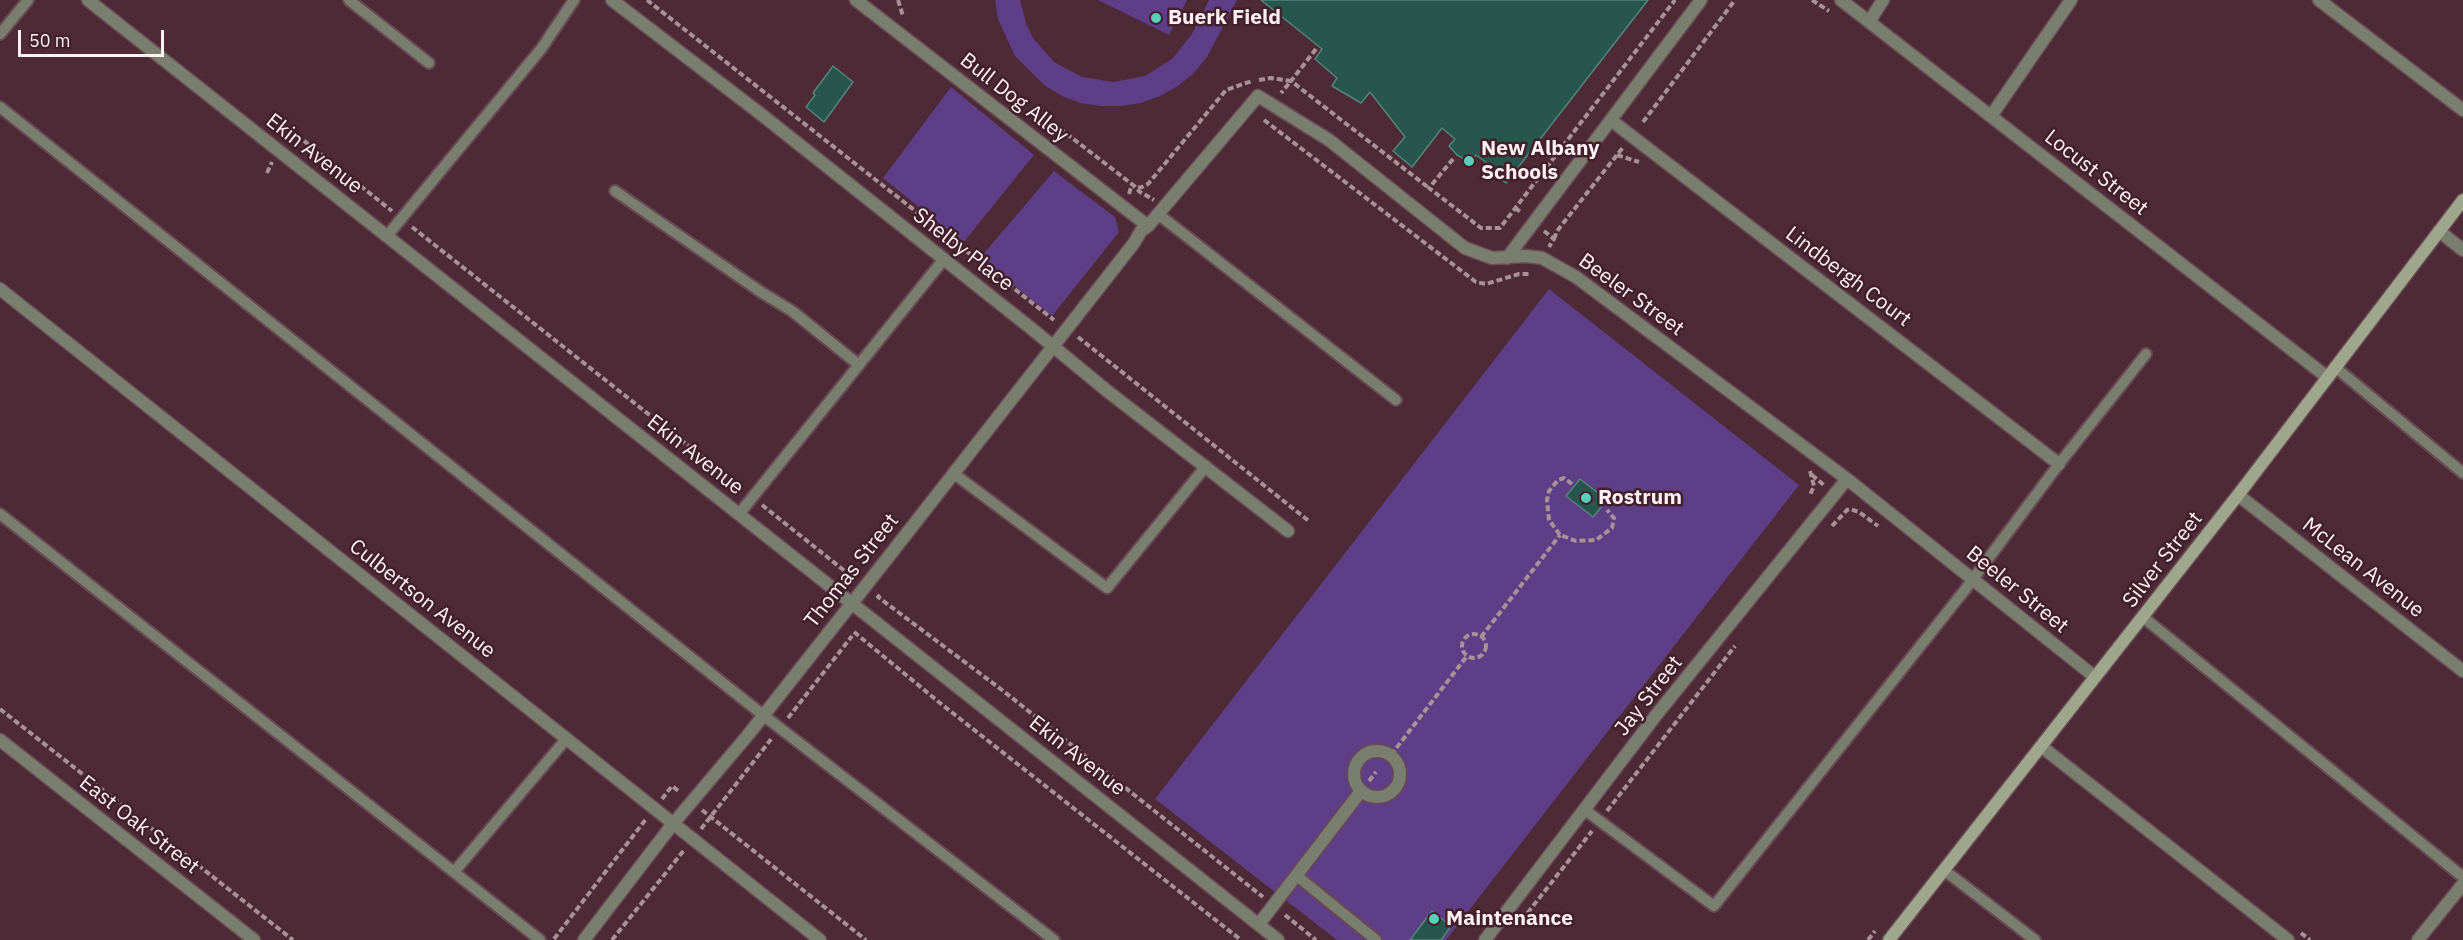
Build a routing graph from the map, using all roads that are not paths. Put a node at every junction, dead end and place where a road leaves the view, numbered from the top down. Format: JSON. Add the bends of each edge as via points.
{"nodes":[{"id":1,"x":28,"y":0,"type":"edge"},
{"id":2,"x":88,"y":0,"type":"edge"},
{"id":3,"x":349,"y":0,"type":"edge"},
{"id":4,"x":574,"y":0,"type":"edge"},
{"id":5,"x":612,"y":0,"type":"edge"},
{"id":6,"x":856,"y":0,"type":"edge"},
{"id":7,"x":1701,"y":0,"type":"edge"},
{"id":8,"x":1841,"y":0,"type":"edge"},
{"id":9,"x":1883,"y":0,"type":"edge"},
{"id":10,"x":2071,"y":0,"type":"edge"},
{"id":11,"x":2319,"y":0,"type":"edge"},
{"id":12,"x":1869,"y":22,"type":"junction"},
{"id":13,"x":0,"y":34,"type":"edge"},
{"id":14,"x":429,"y":63,"type":"dead end"},
{"id":15,"x":0,"y":107,"type":"edge"},
{"id":16,"x":2463,"y":110,"type":"edge"},
{"id":17,"x":1991,"y":116,"type":"junction"},
{"id":18,"x":1612,"y":121,"type":"junction"},
{"id":19,"x":615,"y":190,"type":"dead end"},
{"id":20,"x":2463,"y":200,"type":"edge"},
{"id":21,"x":1158,"y":213,"type":"junction"},
{"id":22,"x":1148,"y":226,"type":"junction"},
{"id":23,"x":2439,"y":231,"type":"junction"},
{"id":24,"x":387,"y":236,"type":"junction"},
{"id":25,"x":2463,"y":250,"type":"edge"},
{"id":26,"x":1507,"y":258,"type":"junction"},
{"id":27,"x":944,"y":259,"type":"junction"},
{"id":28,"x":0,"y":290,"type":"edge"},
{"id":29,"x":1053,"y":347,"type":"junction"},
{"id":30,"x":2146,"y":354,"type":"dead end"},
{"id":31,"x":859,"y":365,"type":"junction"},
{"id":32,"x":2331,"y":372,"type":"junction"},
{"id":33,"x":1396,"y":400,"type":"dead end"},
{"id":34,"x":2060,"y":464,"type":"junction"},
{"id":35,"x":1206,"y":466,"type":"junction"},
{"id":36,"x":953,"y":473,"type":"junction"},
{"id":37,"x":2463,"y":473,"type":"edge"},
{"id":38,"x":1847,"y":479,"type":"junction"},
{"id":39,"x":2238,"y":495,"type":"junction"},
{"id":40,"x":0,"y":514,"type":"edge"},
{"id":41,"x":739,"y":514,"type":"junction"},
{"id":42,"x":1288,"y":531,"type":"dead end"},
{"id":43,"x":1973,"y":580,"type":"junction"},
{"id":44,"x":852,"y":603,"type":"junction"},
{"id":45,"x":2143,"y":617,"type":"junction"},
{"id":46,"x":2463,"y":671,"type":"edge"},
{"id":47,"x":2096,"y":677,"type":"junction"},
{"id":48,"x":763,"y":715,"type":"junction"},
{"id":49,"x":567,"y":738,"type":"junction"},
{"id":50,"x":0,"y":740,"type":"edge"},
{"id":51,"x":2042,"y":747,"type":"junction"},
{"id":52,"x":1361,"y":791,"type":"junction"},
{"id":53,"x":1585,"y":810,"type":"junction"},
{"id":54,"x":672,"y":825,"type":"junction"},
{"id":55,"x":1944,"y":870,"type":"junction"},
{"id":56,"x":454,"y":873,"type":"junction"},
{"id":57,"x":1297,"y":876,"type":"junction"},
{"id":58,"x":2463,"y":877,"type":"edge"},
{"id":59,"x":2463,"y":884,"type":"edge"},
{"id":60,"x":1259,"y":924,"type":"junction"},
{"id":61,"x":254,"y":940,"type":"edge"},
{"id":62,"x":540,"y":940,"type":"edge"},
{"id":63,"x":584,"y":940,"type":"edge"},
{"id":64,"x":820,"y":940,"type":"edge"},
{"id":65,"x":1054,"y":940,"type":"edge"},
{"id":66,"x":1278,"y":940,"type":"edge"},
{"id":67,"x":1376,"y":940,"type":"edge"},
{"id":68,"x":1485,"y":940,"type":"edge"},
{"id":69,"x":1889,"y":940,"type":"edge"},
{"id":70,"x":2035,"y":940,"type":"edge"},
{"id":71,"x":2288,"y":940,"type":"edge"},
{"id":72,"x":2418,"y":940,"type":"edge"}],
"edges":[{"from":1,"to":13,"type":"lane"},
{"from":2,"to":24,"type":"street","name":"Ekin Avenue"},
{"from":3,"to":14,"type":"lane"},
{"from":4,"to":24,"type":"lane","via":[[541,49]]},
{"from":5,"to":27,"type":"street","name":"Shelby Place"},
{"from":6,"to":22,"type":"street","name":"Bull Dog Alley"},
{"from":7,"to":18,"type":"street"},
{"from":8,"to":12,"type":"street","name":"Locust Street"},
{"from":9,"to":12,"type":"street"},
{"from":10,"to":17,"type":"street"},
{"from":11,"to":16,"type":"street"},
{"from":12,"to":17,"type":"street","name":"Locust Street"},
{"from":15,"to":48,"type":"lane"},
{"from":17,"to":32,"type":"street","name":"Locust Street"},
{"from":18,"to":26,"type":"street"},
{"from":18,"to":34,"type":"street","name":"Lindbergh Court"},
{"from":19,"to":31,"type":"lane","via":[[792,311]]},
{"from":20,"to":23,"type":"main road","name":"Silver Street"},
{"from":21,"to":22,"type":"street","name":"Beeler Street"},
{"from":21,"to":26,"type":"street","name":"Beeler Street","via":[[1258,96],[1329,140],[1465,248],[1486,257]]},
{"from":21,"to":33,"type":"lane"},
{"from":22,"to":29,"type":"street","name":"Thomas Street"},
{"from":23,"to":25,"type":"street"},
{"from":23,"to":32,"type":"main road","name":"Silver Street"},
{"from":24,"to":41,"type":"street","name":"Ekin Avenue"},
{"from":26,"to":38,"type":"street","name":"Beeler Street","via":[[1542,258],[1576,277]]},
{"from":27,"to":29,"type":"street","name":"Shelby Place"},
{"from":27,"to":31,"type":"lane"},
{"from":28,"to":49,"type":"street","name":"Culbertson Avenue"},
{"from":29,"to":35,"type":"street","name":"Shelby Place"},
{"from":29,"to":36,"type":"street","name":"Thomas Street"},
{"from":30,"to":34,"type":"lane"},
{"from":31,"to":41,"type":"lane"},
{"from":32,"to":37,"type":"lane"},
{"from":32,"to":39,"type":"main road","name":"Silver Street"},
{"from":34,"to":43,"type":"lane"},
{"from":35,"to":36,"type":"lane","via":[[1107,588]]},
{"from":35,"to":42,"type":"street","name":"Shelby Place"},
{"from":36,"to":44,"type":"street","name":"Thomas Street"},
{"from":38,"to":43,"type":"street","name":"Beeler Street"},
{"from":38,"to":53,"type":"street","name":"Jay Street","via":[[1657,714]]},
{"from":39,"to":45,"type":"main road","name":"Silver Street"},
{"from":39,"to":46,"type":"street","name":"McLean Avenue"},
{"from":40,"to":56,"type":"lane"},
{"from":41,"to":44,"type":"street","name":"Ekin Avenue"},
{"from":43,"to":47,"type":"street","name":"Beeler Street"},
{"from":43,"to":53,"type":"lane","via":[[1714,906]]},
{"from":44,"to":48,"type":"street","name":"Thomas Street"},
{"from":44,"to":60,"type":"street","name":"Ekin Avenue"},
{"from":45,"to":47,"type":"main road","name":"Silver Street"},
{"from":45,"to":58,"type":"lane"},
{"from":47,"to":51,"type":"main road","name":"Silver Street"},
{"from":48,"to":54,"type":"street","name":"Thomas Street"},
{"from":48,"to":65,"type":"lane"},
{"from":49,"to":54,"type":"street","name":"Culbertson Avenue"},
{"from":49,"to":56,"type":"lane"},
{"from":50,"to":61,"type":"street","name":"East Oak Street"},
{"from":51,"to":55,"type":"main road","name":"Silver Street"},
{"from":51,"to":71,"type":"street"},
{"from":52,"to":52,"type":"street","via":[[1354,779],[1359,759],[1378,751],[1391,755],[1399,768],[1394,788],[1375,796]]},
{"from":52,"to":57,"type":"street"},
{"from":53,"to":68,"type":"street","name":"Jay Street"},
{"from":54,"to":63,"type":"street","name":"Thomas Street"},
{"from":54,"to":64,"type":"street","name":"Culbertson Avenue"},
{"from":55,"to":69,"type":"main road","name":"Silver Street"},
{"from":55,"to":70,"type":"lane"},
{"from":56,"to":62,"type":"lane"},
{"from":57,"to":60,"type":"street"},
{"from":57,"to":67,"type":"lane"},
{"from":59,"to":72,"type":"street"},
{"from":60,"to":66,"type":"street","name":"Ekin Avenue"}]}
